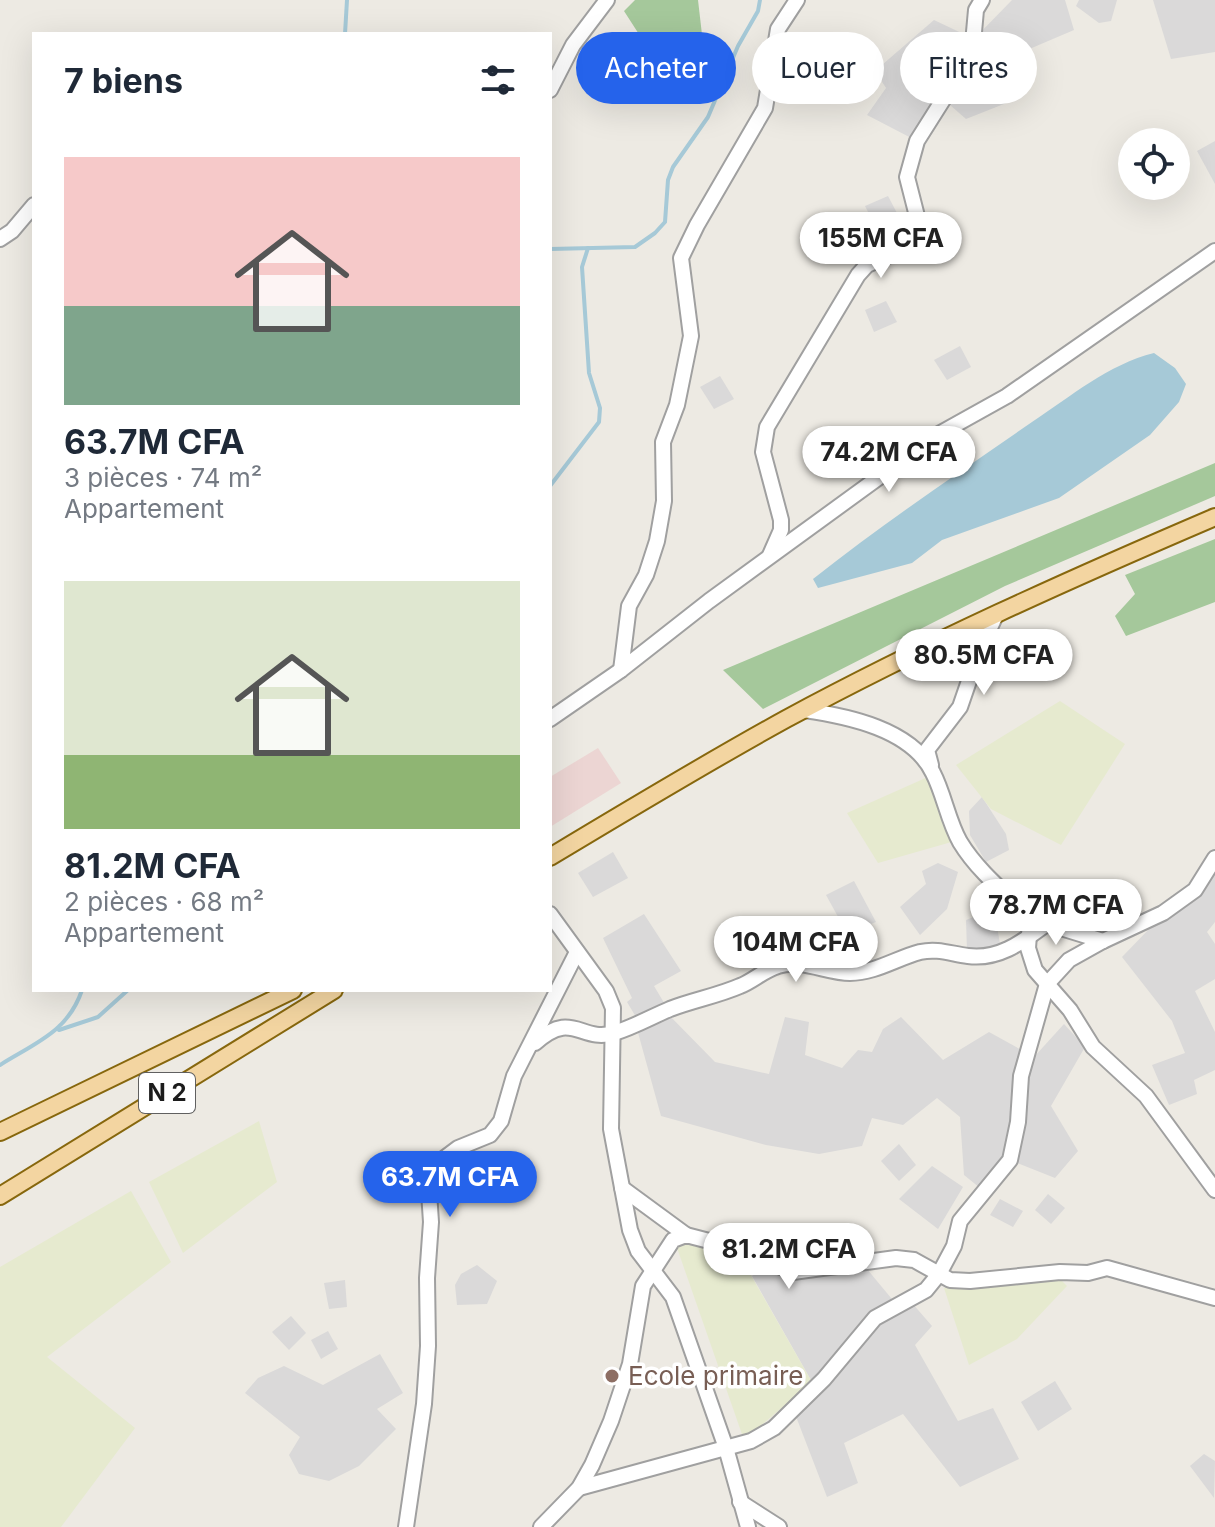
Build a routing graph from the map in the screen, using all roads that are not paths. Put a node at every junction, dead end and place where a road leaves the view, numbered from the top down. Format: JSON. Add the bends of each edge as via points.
{"nodes":[{"id":1,"x":607,"y":0,"type":"edge"},
{"id":2,"x":797,"y":0,"type":"edge"},
{"id":3,"x":982,"y":0,"type":"edge"},
{"id":4,"x":552,"y":86,"type":"edge"},
{"id":5,"x":32,"y":207,"type":"edge"},
{"id":6,"x":0,"y":239,"type":"edge"},
{"id":7,"x":1215,"y":251,"type":"edge"},
{"id":8,"x":1215,"y":517,"type":"edge"},
{"id":9,"x":768,"y":559,"type":"junction"},
{"id":10,"x":996,"y":615,"type":"junction"},
{"id":11,"x":621,"y":670,"type":"junction"},
{"id":12,"x":804,"y":710,"type":"junction"},
{"id":13,"x":552,"y":718,"type":"edge"},
{"id":14,"x":932,"y":770,"type":"junction"},
{"id":15,"x":552,"y":856,"type":"edge"},
{"id":16,"x":1215,"y":858,"type":"edge"},
{"id":17,"x":1027,"y":914,"type":"junction"},
{"id":18,"x":552,"y":917,"type":"edge"},
{"id":19,"x":1045,"y":925,"type":"junction"},
{"id":20,"x":1029,"y":937,"type":"junction"},
{"id":21,"x":1103,"y":941,"type":"junction"},
{"id":22,"x":577,"y":952,"type":"junction"},
{"id":23,"x":1047,"y":984,"type":"junction"},
{"id":24,"x":289,"y":992,"type":"edge"},
{"id":25,"x":331,"y":992,"type":"edge"},
{"id":26,"x":614,"y":1033,"type":"junction"},
{"id":27,"x":528,"y":1049,"type":"junction"},
{"id":28,"x":0,"y":1132,"type":"edge"},
{"id":29,"x":622,"y":1188,"type":"junction"},
{"id":30,"x":1215,"y":1190,"type":"edge"},
{"id":31,"x":0,"y":1196,"type":"edge"},
{"id":32,"x":686,"y":1235,"type":"junction"},
{"id":33,"x":652,"y":1269,"type":"junction"},
{"id":34,"x":939,"y":1274,"type":"junction"},
{"id":35,"x":1215,"y":1298,"type":"edge"},
{"id":36,"x":726,"y":1448,"type":"junction"},
{"id":37,"x":579,"y":1488,"type":"junction"},
{"id":38,"x":740,"y":1502,"type":"junction"},
{"id":39,"x":406,"y":1527,"type":"edge"},
{"id":40,"x":541,"y":1527,"type":"edge"},
{"id":41,"x":748,"y":1527,"type":"edge"},
{"id":42,"x":779,"y":1527,"type":"edge"}],
"edges":[{"from":1,"to":4,"type":"street","via":[[573,45]]},
{"from":2,"to":11,"type":"street","via":[[778,29],[765,108],[681,258],[691,336],[677,405],[663,442],[664,501],[657,541],[629,606]]},
{"from":3,"to":9,"type":"street","via":[[976,10],[972,54],[917,141],[907,177],[920,228],[917,237],[858,275],[767,427],[763,452],[781,520]]},
{"from":5,"to":6,"type":"street"},
{"from":7,"to":9,"type":"street","via":[[1007,396],[937,435]]},
{"from":8,"to":10,"type":"main road"},
{"from":9,"to":11,"type":"street"},
{"from":10,"to":12,"type":"main road"},
{"from":10,"to":14,"type":"street","via":[[960,707],[927,750]]},
{"from":11,"to":13,"type":"street"},
{"from":12,"to":14,"type":"street","via":[[866,722],[913,749]]},
{"from":12,"to":15,"type":"main road"},
{"from":14,"to":17,"type":"street","via":[[959,839],[975,863]]},
{"from":16,"to":21,"type":"street","via":[[1195,890],[1163,913]]},
{"from":17,"to":19,"type":"street"},
{"from":17,"to":20,"type":"street"},
{"from":18,"to":22,"type":"street"},
{"from":19,"to":20,"type":"street"},
{"from":19,"to":21,"type":"street"},
{"from":20,"to":23,"type":"street","via":[[1035,970]]},
{"from":20,"to":26,"type":"street","via":[[991,956],[936,949],[851,973],[778,965],[741,986]]},
{"from":21,"to":23,"type":"street","via":[[1069,960]]},
{"from":22,"to":26,"type":"street","via":[[606,991]]},
{"from":22,"to":27,"type":"street"},
{"from":23,"to":30,"type":"street","via":[[1093,1047],[1146,1096]]},
{"from":23,"to":34,"type":"street","via":[[1021,1076],[1010,1160],[960,1221]]},
{"from":24,"to":28,"type":"main road","number":"N 2"},
{"from":25,"to":31,"type":"main road","number":"N 2"},
{"from":26,"to":27,"type":"street","via":[[551,1028]]},
{"from":26,"to":29,"type":"street","via":[[610,1120]]},
{"from":27,"to":39,"type":"street","via":[[501,1121],[490,1135],[446,1157],[429,1192],[428,1346]]},
{"from":29,"to":32,"type":"street"},
{"from":29,"to":33,"type":"street","via":[[630,1230]]},
{"from":32,"to":33,"type":"street","via":[[673,1240]]},
{"from":32,"to":34,"type":"street","via":[[736,1248],[793,1272],[896,1258],[914,1260]]},
{"from":33,"to":36,"type":"street","via":[[673,1297]]},
{"from":33,"to":37,"type":"street","via":[[643,1286],[621,1393]]},
{"from":34,"to":35,"type":"street","via":[[970,1281],[1107,1268]]},
{"from":34,"to":36,"type":"street","via":[[926,1290],[875,1318],[774,1428]]},
{"from":36,"to":37,"type":"street"},
{"from":36,"to":38,"type":"street"},
{"from":37,"to":40,"type":"street"},
{"from":38,"to":41,"type":"street"},
{"from":38,"to":42,"type":"street"}]}
